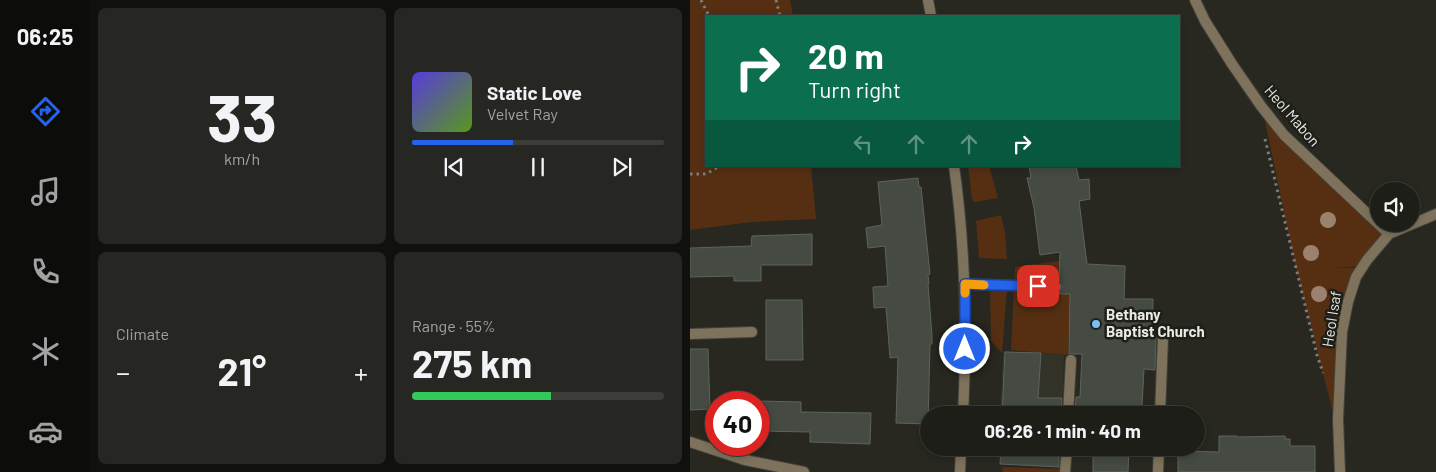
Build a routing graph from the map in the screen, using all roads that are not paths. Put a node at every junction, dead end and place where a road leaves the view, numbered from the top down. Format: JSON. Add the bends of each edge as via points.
{"nodes":[{"id":1,"x":928,"y":0,"type":"edge"},
{"id":2,"x":1195,"y":0,"type":"edge"},
{"id":3,"x":931,"y":15,"type":"edge"},
{"id":4,"x":954,"y":167,"type":"edge"},
{"id":5,"x":1436,"y":214,"type":"edge"},
{"id":6,"x":1390,"y":234,"type":"junction"},
{"id":7,"x":965,"y":284,"type":"junction"},
{"id":8,"x":1056,"y":287,"type":"dead end"},
{"id":9,"x":752,"y":332,"type":"dead end"},
{"id":10,"x":690,"y":334,"type":"edge"},
{"id":11,"x":1163,"y":337,"type":"dead end"},
{"id":12,"x":1071,"y":360,"type":"dead end"},
{"id":13,"x":964,"y":406,"type":"edge"},
{"id":14,"x":1068,"y":406,"type":"edge"},
{"id":15,"x":1160,"y":406,"type":"edge"},
{"id":16,"x":690,"y":442,"type":"edge"},
{"id":17,"x":961,"y":456,"type":"edge"},
{"id":18,"x":1066,"y":456,"type":"edge"},
{"id":19,"x":1159,"y":456,"type":"edge"},
{"id":20,"x":804,"y":472,"type":"edge"},
{"id":21,"x":960,"y":472,"type":"edge"},
{"id":22,"x":1065,"y":472,"type":"edge"},
{"id":23,"x":1158,"y":472,"type":"edge"},
{"id":24,"x":1340,"y":472,"type":"edge"}],
"edges":[{"from":1,"to":3,"type":"street"},
{"from":2,"to":6,"type":"street","name":"Heol Mabon","via":[[1227,57],[1284,135]]},
{"from":4,"to":7,"type":"street"},
{"from":5,"to":6,"type":"street","name":"Heol Isaf"},
{"from":6,"to":24,"type":"street","name":"Heol Isaf","via":[[1366,260],[1348,302],[1342,332],[1338,419]]},
{"from":7,"to":8,"type":"street"},
{"from":7,"to":13,"type":"street"},
{"from":9,"to":10,"type":"street"},
{"from":11,"to":15,"type":"street"},
{"from":12,"to":14,"type":"street"},
{"from":16,"to":20,"type":"street","via":[[745,460]]},
{"from":17,"to":21,"type":"street"},
{"from":18,"to":22,"type":"street"},
{"from":19,"to":23,"type":"street"}]}
